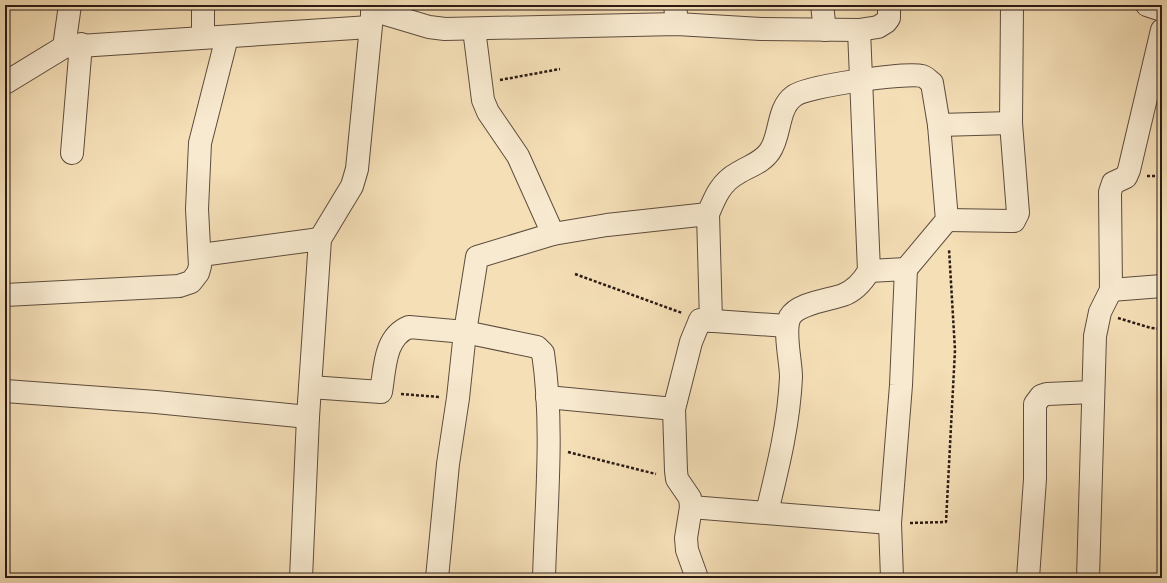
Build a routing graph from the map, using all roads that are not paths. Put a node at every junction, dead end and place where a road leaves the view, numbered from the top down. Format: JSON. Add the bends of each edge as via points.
{"nodes":[{"id":1,"x":70,"y":5,"type":"edge"},
{"id":2,"x":203,"y":5,"type":"edge"},
{"id":3,"x":822,"y":5,"type":"edge"},
{"id":4,"x":889,"y":5,"type":"edge"},
{"id":5,"x":1012,"y":5,"type":"edge"},
{"id":6,"x":1147,"y":5,"type":"edge"},
{"id":7,"x":1162,"y":10,"type":"edge"},
{"id":8,"x":372,"y":14,"type":"edge"},
{"id":9,"x":676,"y":15,"type":"edge"},
{"id":10,"x":474,"y":29,"type":"junction"},
{"id":11,"x":825,"y":30,"type":"junction"},
{"id":12,"x":859,"y":30,"type":"junction"},
{"id":13,"x":1162,"y":30,"type":"edge"},
{"id":14,"x":203,"y":37,"type":"junction"},
{"id":15,"x":227,"y":37,"type":"junction"},
{"id":16,"x":73,"y":46,"type":"junction"},
{"id":17,"x":862,"y":79,"type":"junction"},
{"id":18,"x":5,"y":83,"type":"edge"},
{"id":19,"x":1011,"y":122,"type":"junction"},
{"id":20,"x":939,"y":125,"type":"junction"},
{"id":21,"x":72,"y":153,"type":"dead end"},
{"id":22,"x":708,"y":214,"type":"junction"},
{"id":23,"x":947,"y":220,"type":"junction"},
{"id":24,"x":553,"y":234,"type":"junction"},
{"id":25,"x":320,"y":239,"type":"junction"},
{"id":26,"x":201,"y":255,"type":"junction"},
{"id":27,"x":906,"y":269,"type":"junction"},
{"id":28,"x":869,"y":271,"type":"junction"},
{"id":29,"x":1162,"y":286,"type":"edge"},
{"id":30,"x":1111,"y":290,"type":"junction"},
{"id":31,"x":5,"y":295,"type":"edge"},
{"id":32,"x":705,"y":320,"type":"junction"},
{"id":33,"x":787,"y":326,"type":"junction"},
{"id":34,"x":464,"y":332,"type":"junction"},
{"id":35,"x":310,"y":387,"type":"junction"},
{"id":36,"x":5,"y":391,"type":"edge"},
{"id":37,"x":1093,"y":392,"type":"junction"},
{"id":38,"x":547,"y":397,"type":"junction"},
{"id":39,"x":674,"y":410,"type":"junction"},
{"id":40,"x":308,"y":417,"type":"junction"},
{"id":41,"x":691,"y":507,"type":"junction"},
{"id":42,"x":768,"y":512,"type":"junction"},
{"id":43,"x":890,"y":523,"type":"junction"},
{"id":44,"x":301,"y":578,"type":"edge"},
{"id":45,"x":437,"y":578,"type":"edge"},
{"id":46,"x":544,"y":578,"type":"edge"},
{"id":47,"x":697,"y":578,"type":"edge"},
{"id":48,"x":892,"y":578,"type":"edge"},
{"id":49,"x":1028,"y":578,"type":"edge"},
{"id":50,"x":1088,"y":578,"type":"edge"}],
"edges":[{"from":1,"to":16,"type":"street"},
{"from":2,"to":14,"type":"street"},
{"from":3,"to":11,"type":"street"},
{"from":4,"to":12,"type":"street","via":[[886,22],[878,27]]},
{"from":5,"to":19,"type":"street"},
{"from":6,"to":7,"type":"street"},
{"from":8,"to":10,"type":"street","via":[[429,27]]},
{"from":8,"to":15,"type":"street"},
{"from":8,"to":25,"type":"street","via":[[357,169],[352,186]]},
{"from":9,"to":10,"type":"street"},
{"from":9,"to":11,"type":"street","via":[[761,29]]},
{"from":10,"to":24,"type":"street","via":[[480,84],[488,112],[518,156]]},
{"from":11,"to":12,"type":"street"},
{"from":12,"to":17,"type":"street"},
{"from":13,"to":30,"type":"street","via":[[1129,170],[1126,177],[1113,183],[1110,192]]},
{"from":14,"to":15,"type":"street"},
{"from":14,"to":16,"type":"street"},
{"from":15,"to":26,"type":"street","via":[[200,143],[197,209]]},
{"from":16,"to":18,"type":"street"},
{"from":16,"to":21,"type":"street"},
{"from":17,"to":20,"type":"street","via":[[921,76],[926,78],[932,83]]},
{"from":17,"to":22,"type":"street","via":[[800,92],[793,96],[787,102],[770,152],[760,162],[728,179],[714,197]]},
{"from":17,"to":28,"type":"street"},
{"from":19,"to":20,"type":"street"},
{"from":19,"to":23,"type":"street","via":[[1019,208],[1017,218],[1011,221]]},
{"from":20,"to":23,"type":"street"},
{"from":22,"to":24,"type":"street","via":[[607,225]]},
{"from":22,"to":32,"type":"street"},
{"from":23,"to":27,"type":"street"},
{"from":24,"to":34,"type":"street","via":[[477,257]]},
{"from":25,"to":26,"type":"street"},
{"from":25,"to":35,"type":"street"},
{"from":26,"to":31,"type":"street","via":[[198,273],[185,285]]},
{"from":27,"to":28,"type":"street"},
{"from":27,"to":43,"type":"street"},
{"from":28,"to":33,"type":"street","via":[[863,280],[844,295],[800,308],[791,316]]},
{"from":29,"to":30,"type":"street"},
{"from":30,"to":37,"type":"street","via":[[1100,312]]},
{"from":32,"to":33,"type":"street"},
{"from":32,"to":39,"type":"street","via":[[691,342]]},
{"from":33,"to":42,"type":"street","via":[[791,364],[790,395],[782,451]]},
{"from":34,"to":35,"type":"street","via":[[410,327],[403,329],[390,345],[381,392]]},
{"from":34,"to":38,"type":"street","via":[[537,347],[544,353]]},
{"from":34,"to":45,"type":"street","via":[[458,398],[442,511]]},
{"from":35,"to":40,"type":"street"},
{"from":36,"to":40,"type":"street"},
{"from":37,"to":49,"type":"street","via":[[1047,394],[1041,396],[1034,404],[1035,479]]},
{"from":37,"to":50,"type":"street"},
{"from":38,"to":39,"type":"street"},
{"from":38,"to":46,"type":"street"},
{"from":39,"to":41,"type":"street","via":[[677,479],[690,498]]},
{"from":40,"to":44,"type":"street"},
{"from":41,"to":42,"type":"street"},
{"from":41,"to":47,"type":"street","via":[[686,538],[687,550]]},
{"from":42,"to":43,"type":"street"},
{"from":43,"to":48,"type":"street"}]}
